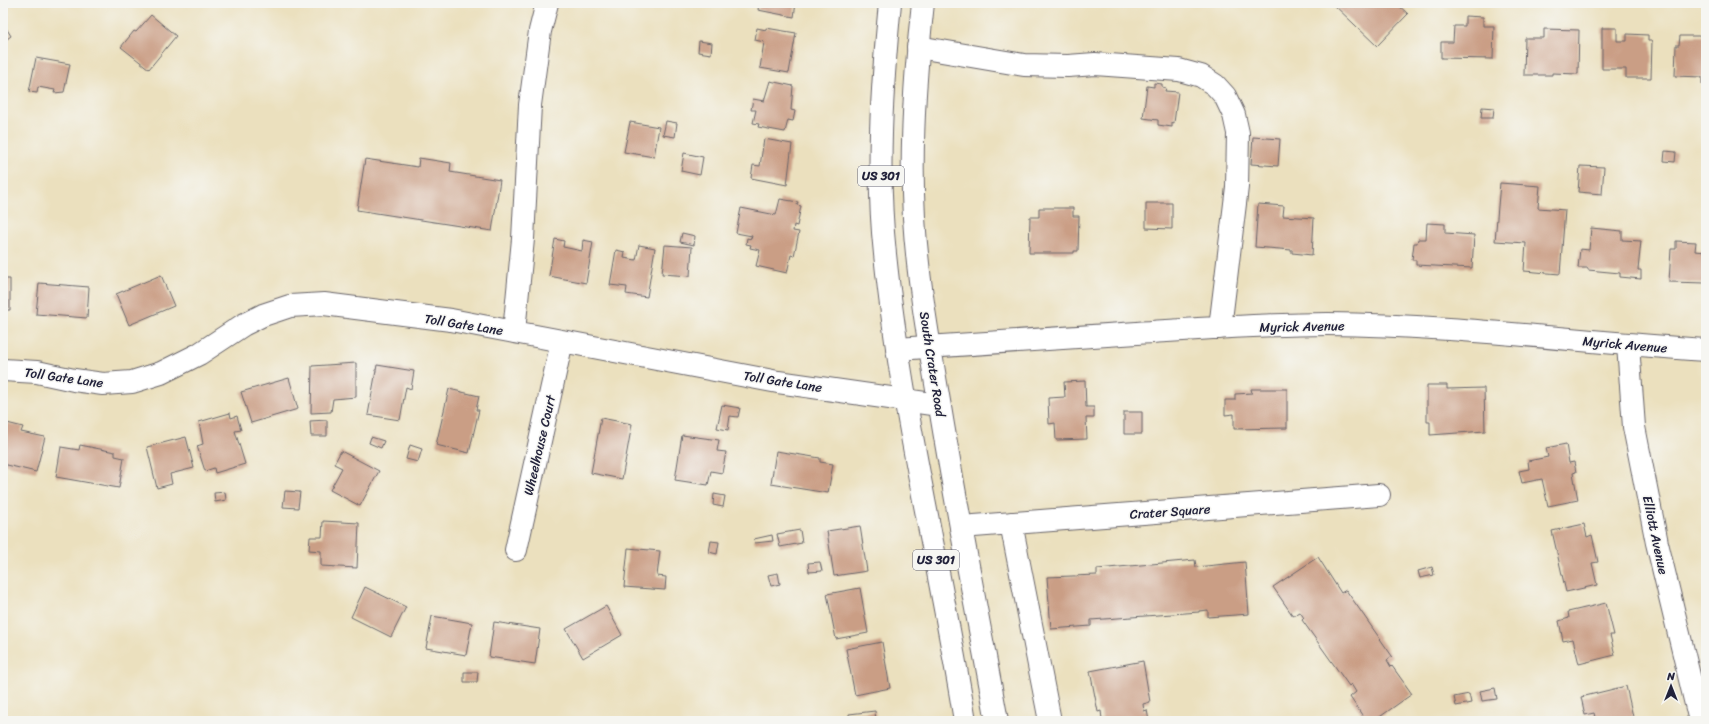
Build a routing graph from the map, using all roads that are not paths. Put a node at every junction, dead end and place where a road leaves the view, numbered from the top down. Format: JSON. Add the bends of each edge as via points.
{"nodes":[{"id":1,"x":547,"y":3,"type":"edge"},
{"id":2,"x":890,"y":3,"type":"edge"},
{"id":3,"x":923,"y":3,"type":"edge"},
{"id":4,"x":918,"y":47,"type":"junction"},
{"id":5,"x":1220,"y":328,"type":"junction"},
{"id":6,"x":514,"y":332,"type":"junction"},
{"id":7,"x":562,"y":341,"type":"junction"},
{"id":8,"x":1628,"y":346,"type":"junction"},
{"id":9,"x":929,"y":347,"type":"junction"},
{"id":10,"x":897,"y":349,"type":"junction"},
{"id":11,"x":1706,"y":350,"type":"edge"},
{"id":12,"x":3,"y":370,"type":"edge"},
{"id":13,"x":905,"y":400,"type":"junction"},
{"id":14,"x":939,"y":405,"type":"junction"},
{"id":15,"x":1379,"y":495,"type":"dead end"},
{"id":16,"x":1010,"y":523,"type":"junction"},
{"id":17,"x":960,"y":527,"type":"junction"},
{"id":18,"x":516,"y":550,"type":"dead end"},
{"id":19,"x":965,"y":721,"type":"edge"},
{"id":20,"x":997,"y":721,"type":"edge"},
{"id":21,"x":1050,"y":721,"type":"edge"},
{"id":22,"x":1700,"y":721,"type":"edge"}],
"edges":[{"from":1,"to":6,"type":"street","via":[[540,31],[530,105],[523,239]]},
{"from":2,"to":10,"type":"street","number":"US 301","via":[[884,71],[881,178],[884,253]]},
{"from":3,"to":4,"type":"street","name":"South Crater Road","number":"US 301"},
{"from":4,"to":5,"type":"street","via":[[1024,65],[1095,64],[1179,70],[1200,76],[1215,85],[1225,96],[1234,115],[1238,133],[1237,187]]},
{"from":4,"to":9,"type":"street","name":"South Crater Road","number":"US 301","via":[[913,139],[914,216],[919,278]]},
{"from":5,"to":8,"type":"street","name":"Myrick Avenue","via":[[1375,325]]},
{"from":5,"to":9,"type":"street","name":"Myrick Avenue"},
{"from":6,"to":7,"type":"street","name":"Toll Gate Lane"},
{"from":6,"to":12,"type":"street","name":"Toll Gate Lane","via":[[450,320],[324,304],[297,306],[263,315],[193,357],[160,373],[132,382],[103,384],[37,372]]},
{"from":7,"to":13,"type":"street","name":"Toll Gate Lane","via":[[778,382]]},
{"from":7,"to":18,"type":"street","name":"Wheelhouse Court"},
{"from":8,"to":11,"type":"street","name":"Myrick Avenue"},
{"from":8,"to":22,"type":"street","name":"Elliott Avenue","via":[[1634,426],[1657,543]]},
{"from":9,"to":10,"type":"street","name":"Myrick Avenue"},
{"from":9,"to":14,"type":"street","name":"South Crater Road","number":"US 301"},
{"from":10,"to":13,"type":"street","number":"US 301"},
{"from":13,"to":14,"type":"street","name":"Toll Gate Lane"},
{"from":13,"to":19,"type":"street","number":"US 301"},
{"from":14,"to":17,"type":"street","name":"South Crater Road","number":"US 301"},
{"from":15,"to":16,"type":"street","name":"Crater Square"},
{"from":16,"to":17,"type":"street","name":"Crater Square"},
{"from":16,"to":21,"type":"street"},
{"from":17,"to":20,"type":"street","name":"South Crater Road","number":"US 301"}]}
